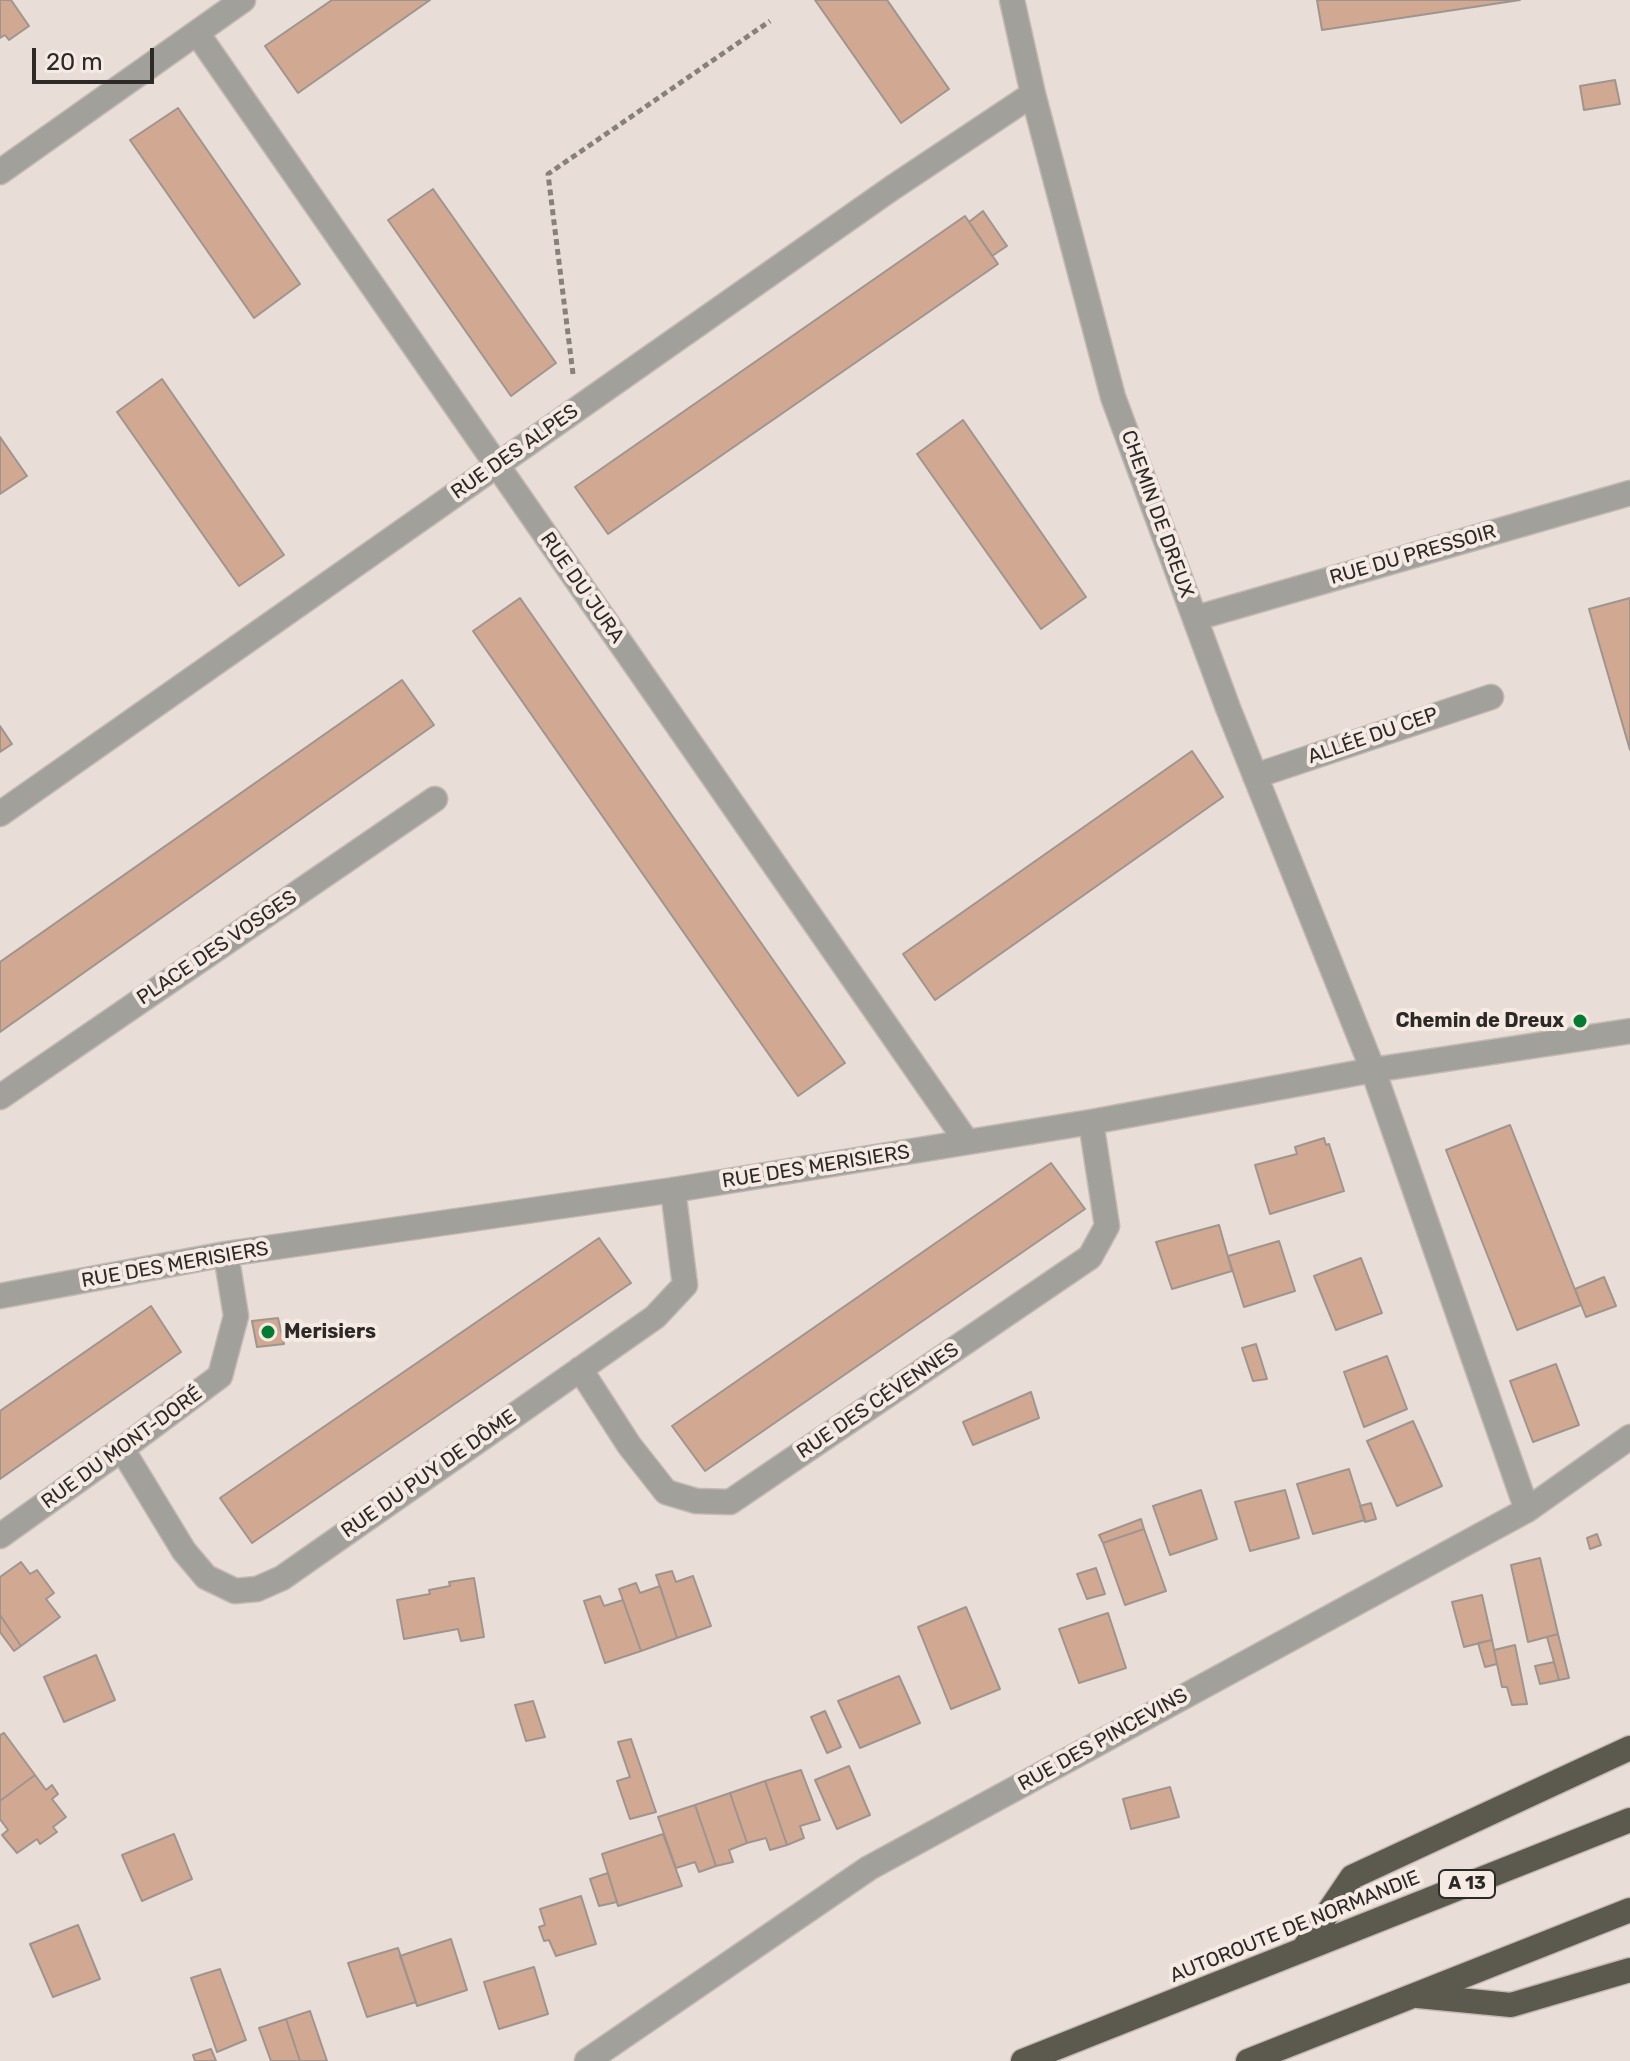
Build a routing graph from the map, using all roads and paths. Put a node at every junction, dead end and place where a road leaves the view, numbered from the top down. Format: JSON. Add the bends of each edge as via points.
{"nodes":[{"id":1,"x":243,"y":0,"type":"edge"},
{"id":2,"x":1012,"y":0,"type":"edge"},
{"id":3,"x":770,"y":21,"type":"dead end"},
{"id":4,"x":197,"y":33,"type":"junction"},
{"id":5,"x":1033,"y":94,"type":"junction"},
{"id":6,"x":0,"y":172,"type":"edge"},
{"id":7,"x":577,"y":408,"type":"junction"},
{"id":8,"x":496,"y":465,"type":"junction"},
{"id":9,"x":1630,"y":493,"type":"edge"},
{"id":10,"x":1196,"y":618,"type":"junction"},
{"id":11,"x":1491,"y":697,"type":"dead end"},
{"id":12,"x":1255,"y":776,"type":"junction"},
{"id":13,"x":435,"y":799,"type":"dead end"},
{"id":14,"x":0,"y":814,"type":"edge"},
{"id":15,"x":1630,"y":1031,"type":"edge"},
{"id":16,"x":1373,"y":1070,"type":"junction"},
{"id":17,"x":0,"y":1097,"type":"edge"},
{"id":18,"x":1091,"y":1122,"type":"junction"},
{"id":19,"x":967,"y":1142,"type":"junction"},
{"id":20,"x":673,"y":1190,"type":"junction"},
{"id":21,"x":226,"y":1254,"type":"junction"},
{"id":22,"x":0,"y":1296,"type":"edge"},
{"id":23,"x":580,"y":1369,"type":"junction"},
{"id":24,"x":1630,"y":1437,"type":"edge"},
{"id":25,"x":122,"y":1449,"type":"junction"},
{"id":26,"x":1527,"y":1510,"type":"junction"},
{"id":27,"x":0,"y":1536,"type":"edge"},
{"id":28,"x":1630,"y":1748,"type":"edge"},
{"id":29,"x":1630,"y":1820,"type":"edge"},
{"id":30,"x":1630,"y":1910,"type":"edge"},
{"id":31,"x":1304,"y":1948,"type":"junction"},
{"id":32,"x":1630,"y":1970,"type":"edge"},
{"id":33,"x":1412,"y":1995,"type":"junction"},
{"id":34,"x":587,"y":2061,"type":"edge"},
{"id":35,"x":1023,"y":2061,"type":"edge"},
{"id":36,"x":1248,"y":2061,"type":"edge"}],
"edges":[{"from":1,"to":4,"type":"street"},
{"from":2,"to":5,"type":"street","name":"CHEMIN DE DREUX"},
{"from":3,"to":7,"type":"path","via":[[548,174]]},
{"from":4,"to":6,"type":"street"},
{"from":4,"to":8,"type":"street","name":"RUE DU JURA"},
{"from":5,"to":7,"type":"street","name":"RUE DES ALPES"},
{"from":5,"to":10,"type":"street","name":"CHEMIN DE DREUX","via":[[1113,397]]},
{"from":7,"to":8,"type":"street","name":"RUE DES ALPES"},
{"from":8,"to":14,"type":"street","name":"RUE DES ALPES"},
{"from":8,"to":19,"type":"street","name":"RUE DU JURA"},
{"from":9,"to":10,"type":"street","name":"RUE DU PRESSOIR"},
{"from":10,"to":12,"type":"street","name":"CHEMIN DE DREUX"},
{"from":11,"to":12,"type":"street","name":"ALLÉE DU CEP"},
{"from":12,"to":16,"type":"street","name":"CHEMIN DE DREUX"},
{"from":13,"to":17,"type":"street","name":"PLACE DES VOSGES"},
{"from":15,"to":16,"type":"street","name":"RUE DES MERISIERS"},
{"from":16,"to":18,"type":"street","name":"RUE DES MERISIERS"},
{"from":16,"to":26,"type":"street","name":"CHEMIN DE DREUX"},
{"from":18,"to":19,"type":"street","name":"RUE DES MERISIERS"},
{"from":18,"to":23,"type":"street","name":"RUE DES CÉVENNES","via":[[1107,1226],[1090,1257],[730,1502],[696,1501],[666,1492]]},
{"from":19,"to":20,"type":"street","name":"RUE DES MERISIERS"},
{"from":20,"to":21,"type":"street","name":"RUE DES MERISIERS"},
{"from":20,"to":23,"type":"street","name":"RUE DU PUY DE DÔME","via":[[685,1285],[655,1317]]},
{"from":21,"to":22,"type":"street","name":"RUE DES MERISIERS"},
{"from":21,"to":25,"type":"street","name":"RUE DU MONT-DORÉ","via":[[236,1316],[220,1376]]},
{"from":23,"to":25,"type":"street","name":"RUE DU PUY DE DÔME","via":[[282,1578],[257,1589],[235,1591],[206,1577],[184,1551]]},
{"from":24,"to":26,"type":"street","name":"RUE DES PINCEVINS"},
{"from":25,"to":27,"type":"street","name":"RUE DU MONT-DORÉ"},
{"from":26,"to":34,"type":"street","name":"RUE DES PINCEVINS","via":[[869,1868]]},
{"from":28,"to":31,"type":"highway","via":[[1352,1877]]},
{"from":29,"to":31,"type":"highway","name":"AUTOROUTE DE NORMANDIE","number":"A 13"},
{"from":30,"to":33,"type":"highway"},
{"from":31,"to":35,"type":"highway","name":"AUTOROUTE DE NORMANDIE","number":"A 13"},
{"from":32,"to":33,"type":"highway","via":[[1511,2005]]},
{"from":33,"to":36,"type":"highway"}]}
